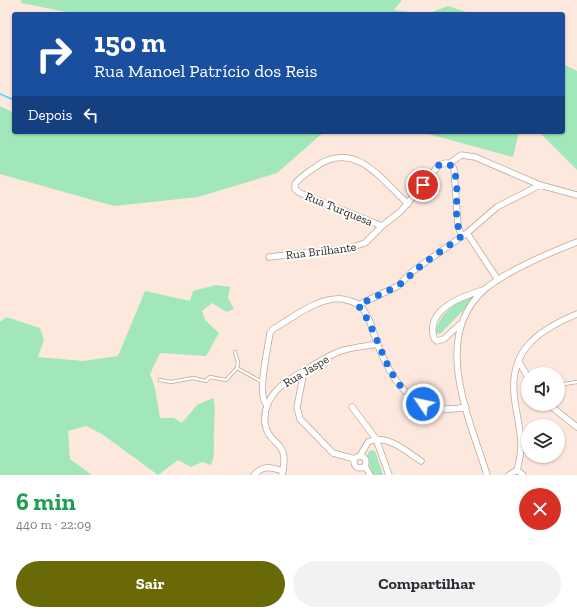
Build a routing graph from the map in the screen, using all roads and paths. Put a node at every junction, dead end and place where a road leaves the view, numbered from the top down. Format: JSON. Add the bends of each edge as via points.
{"nodes":[{"id":1,"x":450,"y":164,"type":"junction"},
{"id":2,"x":540,"y":185,"type":"junction"},
{"id":3,"x":577,"y":195,"type":"edge"},
{"id":4,"x":408,"y":204,"type":"junction"},
{"id":5,"x":382,"y":226,"type":"junction"},
{"id":6,"x":464,"y":234,"type":"junction"},
{"id":7,"x":577,"y":242,"type":"edge"},
{"id":8,"x":269,"y":257,"type":"dead end"},
{"id":9,"x":498,"y":280,"type":"junction"},
{"id":10,"x":484,"y":290,"type":"junction"},
{"id":11,"x":358,"y":305,"type":"junction"},
{"id":12,"x":577,"y":314,"type":"edge"},
{"id":13,"x":460,"y":323,"type":"junction"},
{"id":14,"x":378,"y":344,"type":"junction"},
{"id":15,"x":235,"y":352,"type":"dead end"},
{"id":16,"x":518,"y":362,"type":"junction"},
{"id":17,"x":521,"y":367,"type":"edge"},
{"id":18,"x":237,"y":368,"type":"junction"},
{"id":19,"x":304,"y":371,"type":"junction"},
{"id":20,"x":160,"y":380,"type":"dead end"},
{"id":21,"x":263,"y":382,"type":"junction"},
{"id":22,"x":577,"y":382,"type":"edge"},
{"id":23,"x":565,"y":384,"type":"edge"},
{"id":24,"x":266,"y":404,"type":"junction"},
{"id":25,"x":352,"y":407,"type":"dead end"},
{"id":26,"x":466,"y":407,"type":"junction"},
{"id":27,"x":557,"y":411,"type":"edge"},
{"id":28,"x":577,"y":427,"type":"edge"},
{"id":29,"x":376,"y":439,"type":"junction"},
{"id":30,"x":357,"y":458,"type":"junction"},
{"id":31,"x":421,"y":461,"type":"dead end"},
{"id":32,"x":362,"y":467,"type":"junction"},
{"id":33,"x":517,"y":470,"type":"junction"},
{"id":34,"x":282,"y":473,"type":"edge"},
{"id":35,"x":254,"y":475,"type":"edge"},
{"id":36,"x":358,"y":475,"type":"edge"},
{"id":37,"x":370,"y":475,"type":"edge"},
{"id":38,"x":389,"y":475,"type":"edge"},
{"id":39,"x":488,"y":475,"type":"edge"},
{"id":40,"x":509,"y":475,"type":"edge"},
{"id":41,"x":523,"y":475,"type":"edge"}],
"edges":[{"from":1,"to":2,"type":"street","name":"Rua Brilhante","via":[[461,155],[475,157]]},
{"from":1,"to":4,"type":"street","name":"Rua Brilhante","via":[[439,165]]},
{"from":1,"to":6,"type":"street","via":[[454,169],[458,226]]},
{"from":2,"to":3,"type":"street","name":"Rua Brilhante"},
{"from":2,"to":6,"type":"street","via":[[497,207]]},
{"from":4,"to":5,"type":"street","name":"Rua Brilhante"},
{"from":4,"to":5,"type":"street","name":"Rua Turquesa","via":[[366,164],[347,158],[335,158],[317,166],[294,186],[297,191]]},
{"from":5,"to":8,"type":"street","name":"Rua Brilhante","via":[[361,246]]},
{"from":6,"to":9,"type":"street"},
{"from":6,"to":11,"type":"street","via":[[398,286]]},
{"from":7,"to":9,"type":"street"},
{"from":9,"to":10,"type":"street"},
{"from":10,"to":13,"type":"street"},
{"from":10,"to":13,"type":"street","via":[[455,301],[439,313],[433,326],[434,338],[444,339]]},
{"from":11,"to":14,"type":"street","via":[[369,321]]},
{"from":11,"to":21,"type":"street","via":[[343,299],[320,303],[273,329],[270,333]]},
{"from":12,"to":16,"type":"street","via":[[534,337]]},
{"from":13,"to":26,"type":"street","via":[[456,342],[457,358]]},
{"from":14,"to":19,"type":"street","name":"Rua Jaspe","via":[[344,350]]},
{"from":14,"to":26,"type":"street","via":[[395,379],[416,401],[443,409]]},
{"from":15,"to":18,"type":"lane"},
{"from":16,"to":17,"type":"street"},
{"from":16,"to":33,"type":"street","via":[[513,391],[522,446]]},
{"from":18,"to":20,"type":"lane","via":[[226,380],[210,377],[206,381],[193,378],[171,382]]},
{"from":18,"to":21,"type":"lane"},
{"from":19,"to":24,"type":"street","name":"Rua Jaspe","via":[[283,383]]},
{"from":19,"to":30,"type":"street","via":[[297,407],[300,419],[333,453]]},
{"from":21,"to":24,"type":"street"},
{"from":22,"to":23,"type":"lane"},
{"from":24,"to":34,"type":"street","via":[[266,429],[284,454]]},
{"from":25,"to":29,"type":"street"},
{"from":26,"to":39,"type":"street"},
{"from":27,"to":28,"type":"street"},
{"from":29,"to":30,"type":"street","via":[[368,442]]},
{"from":29,"to":31,"type":"street","via":[[393,444]]},
{"from":29,"to":38,"type":"street"},
{"from":30,"to":32,"type":"street","via":[[354,465]]},
{"from":30,"to":32,"type":"street","via":[[365,459]]},
{"from":32,"to":36,"type":"street"},
{"from":32,"to":37,"type":"street"},
{"from":33,"to":40,"type":"street"},
{"from":33,"to":41,"type":"street"},
{"from":34,"to":35,"type":"street","via":[[265,467]]}]}
